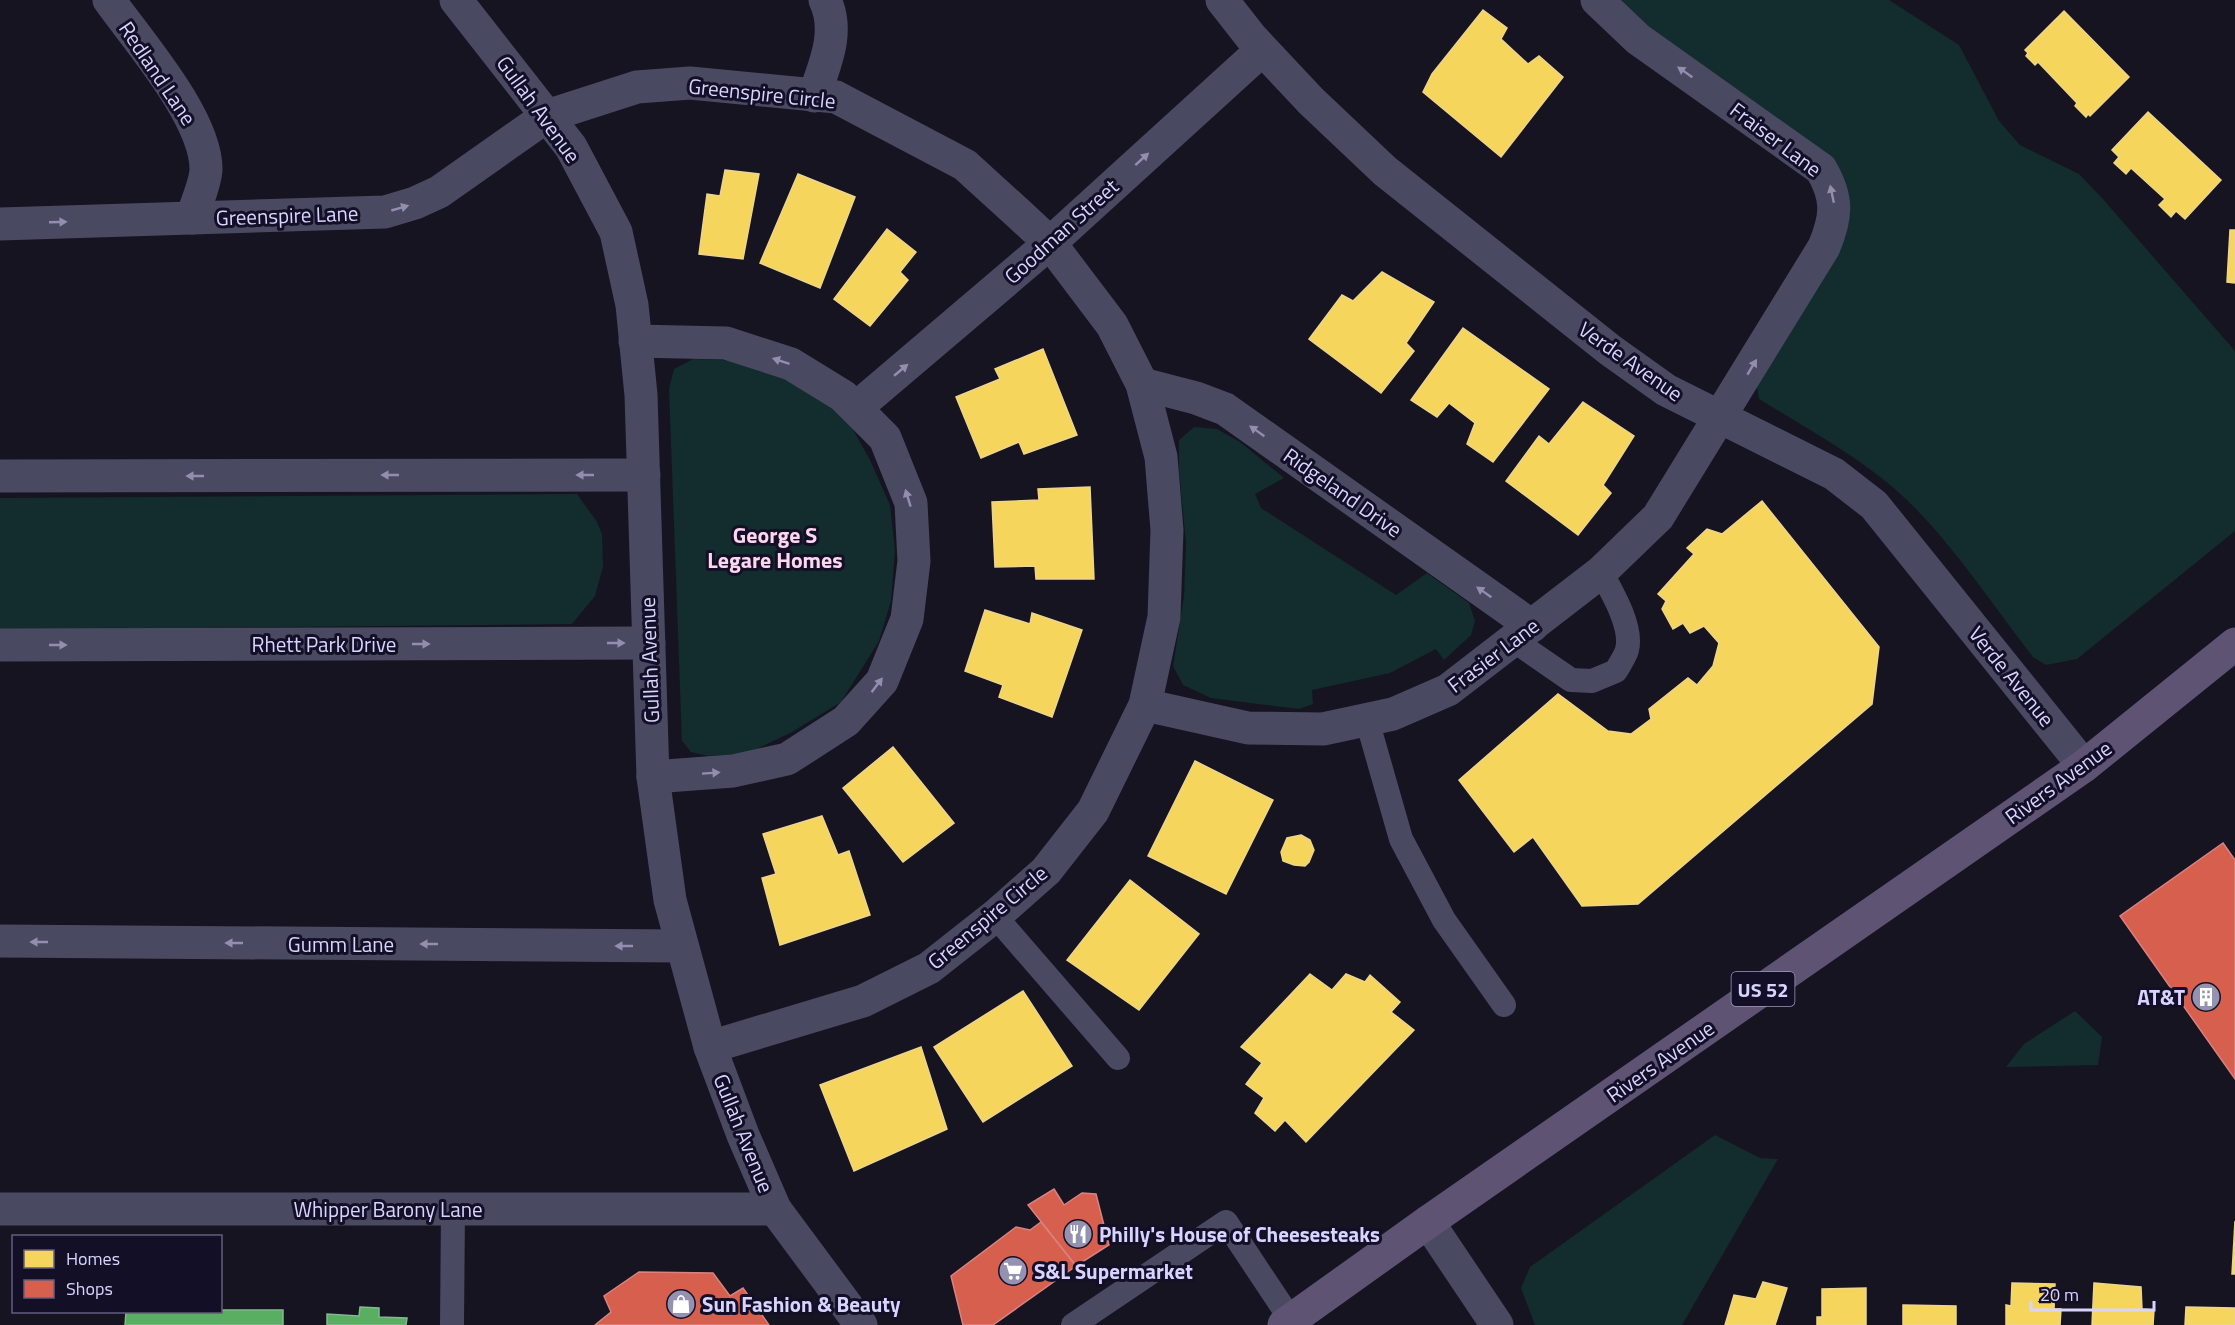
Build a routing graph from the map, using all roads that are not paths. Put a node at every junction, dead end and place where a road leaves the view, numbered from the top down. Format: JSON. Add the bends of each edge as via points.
{"nodes":[{"id":1,"x":109,"y":0,"type":"edge"},
{"id":2,"x":456,"y":0,"type":"edge"},
{"id":3,"x":825,"y":0,"type":"edge"},
{"id":4,"x":1222,"y":0,"type":"edge"},
{"id":5,"x":1597,"y":0,"type":"edge"},
{"id":6,"x":1262,"y":50,"type":"junction"},
{"id":7,"x":814,"y":96,"type":"junction"},
{"id":8,"x":547,"y":116,"type":"junction"},
{"id":9,"x":192,"y":218,"type":"junction"},
{"id":10,"x":0,"y":224,"type":"edge"},
{"id":11,"x":1050,"y":243,"type":"junction"},
{"id":12,"x":635,"y":341,"type":"junction"},
{"id":13,"x":1143,"y":384,"type":"junction"},
{"id":14,"x":856,"y":408,"type":"junction"},
{"id":15,"x":1721,"y":417,"type":"junction"},
{"id":16,"x":644,"y":475,"type":"junction"},
{"id":17,"x":0,"y":476,"type":"edge"},
{"id":18,"x":1601,"y":572,"type":"junction"},
{"id":19,"x":1523,"y":633,"type":"junction"},
{"id":20,"x":649,"y":643,"type":"junction"},
{"id":21,"x":0,"y":645,"type":"edge"},
{"id":22,"x":2235,"y":645,"type":"edge"},
{"id":23,"x":1145,"y":705,"type":"junction"},
{"id":24,"x":1367,"y":720,"type":"junction"},
{"id":25,"x":2084,"y":766,"type":"junction"},
{"id":26,"x":653,"y":777,"type":"junction"},
{"id":27,"x":995,"y":916,"type":"junction"},
{"id":28,"x":0,"y":941,"type":"edge"},
{"id":29,"x":682,"y":946,"type":"junction"},
{"id":30,"x":1504,"y":1005,"type":"dead end"},
{"id":31,"x":710,"y":1047,"type":"junction"},
{"id":32,"x":1118,"y":1058,"type":"dead end"},
{"id":33,"x":0,"y":1209,"type":"edge"},
{"id":34,"x":453,"y":1209,"type":"junction"},
{"id":35,"x":775,"y":1209,"type":"junction"},
{"id":36,"x":1428,"y":1222,"type":"junction"},
{"id":37,"x":1288,"y":1322,"type":"edge"},
{"id":38,"x":452,"y":1325,"type":"edge"},
{"id":39,"x":861,"y":1325,"type":"edge"},
{"id":40,"x":1073,"y":1325,"type":"edge"},
{"id":41,"x":1497,"y":1325,"type":"edge"}],
"edges":[{"from":1,"to":9,"type":"street","name":"Redland Lane","via":[[184,103],[201,138],[206,170]]},
{"from":2,"to":8,"type":"street","name":"Gullah Avenue"},
{"from":3,"to":7,"type":"street","via":[[830,11],[832,42]]},
{"from":4,"to":6,"type":"street","name":"Verde Avenue"},
{"from":15,"to":5,"type":"street","name":"Fraiser Lane","one_way":true,"via":[[1824,247],[1832,227],[1831,187],[1821,169],[1638,39]]},
{"from":11,"to":6,"type":"street","name":"Goodman Street","one_way":true},
{"from":6,"to":15,"type":"street","name":"Verde Avenue","via":[[1311,101],[1413,194],[1610,350],[1666,390]]},
{"from":7,"to":8,"type":"street","name":"Greenspire Circle","via":[[690,83],[637,87]]},
{"from":7,"to":11,"type":"street","name":"Greenspire Circle","via":[[836,97],[964,165]]},
{"from":9,"to":8,"type":"street","name":"Greenspire Lane","one_way":true,"via":[[385,212],[415,204],[439,192]]},
{"from":8,"to":12,"type":"street","name":"Gullah Avenue","via":[[571,147],[616,232],[632,305]]},
{"from":10,"to":9,"type":"street","name":"Greenspire Lane","one_way":true},
{"from":11,"to":13,"type":"street","name":"Greenspire Circle","via":[[1112,325]]},
{"from":14,"to":11,"type":"street","name":"Goodman Street","one_way":true},
{"from":14,"to":12,"type":"street","one_way":true,"via":[[791,364],[726,343]]},
{"from":12,"to":16,"type":"street","name":"Gullah Avenue"},
{"from":19,"to":13,"type":"street","name":"Ridgeland Drive","one_way":true,"via":[[1224,409]]},
{"from":13,"to":23,"type":"street","name":"Greenspire Circle","via":[[1161,457],[1167,530],[1164,617]]},
{"from":26,"to":14,"type":"street","one_way":true,"via":[[733,771],[787,759],[846,720],[882,681],[907,619],[914,561],[911,503],[885,438]]},
{"from":15,"to":18,"type":"street","name":"Frasier Lane","via":[[1658,517]]},
{"from":15,"to":25,"type":"street","name":"Verde Avenue","via":[[1834,474],[1874,505]]},
{"from":16,"to":17,"type":"street","one_way":true},
{"from":16,"to":20,"type":"street","name":"Gullah Avenue"},
{"from":18,"to":19,"type":"street","name":"Frasier Lane"},
{"from":18,"to":19,"type":"lane","via":[[1620,608],[1628,634],[1627,650],[1616,672],[1592,681],[1571,680]]},
{"from":19,"to":24,"type":"street","name":"Frasier Lane","via":[[1448,690],[1393,714]]},
{"from":21,"to":20,"type":"street","name":"Rhett Park Drive","one_way":true},
{"from":20,"to":26,"type":"street","name":"Gullah Avenue"},
{"from":22,"to":25,"type":"main road","name":"Rivers Avenue","number":"US 52"},
{"from":23,"to":24,"type":"street","name":"Frasier Lane","via":[[1248,728],[1323,729]]},
{"from":23,"to":27,"type":"street","name":"Greenspire Circle","via":[[1093,811],[1046,871]]},
{"from":24,"to":30,"type":"lane","via":[[1401,839],[1444,920]]},
{"from":25,"to":36,"type":"main road","name":"Rivers Avenue","number":"US 52"},
{"from":26,"to":29,"type":"street","name":"Gullah Avenue","via":[[670,900]]},
{"from":27,"to":31,"type":"street","name":"Greenspire Circle","via":[[929,968],[863,1001]]},
{"from":27,"to":32,"type":"lane"},
{"from":29,"to":28,"type":"street","name":"Gumm Lane","one_way":true},
{"from":29,"to":31,"type":"street","name":"Gullah Avenue"},
{"from":31,"to":35,"type":"street","name":"Gullah Avenue"},
{"from":33,"to":34,"type":"street","name":"Whipper Barony Lane"},
{"from":34,"to":35,"type":"street","name":"Whipper Barony Lane"},
{"from":34,"to":38,"type":"lane"},
{"from":35,"to":39,"type":"street","name":"Gullah Avenue"},
{"from":36,"to":37,"type":"main road","name":"Rivers Avenue","number":"US 52"},
{"from":36,"to":41,"type":"street"},
{"from":37,"to":40,"type":"lane","via":[[1226,1222]]}]}
